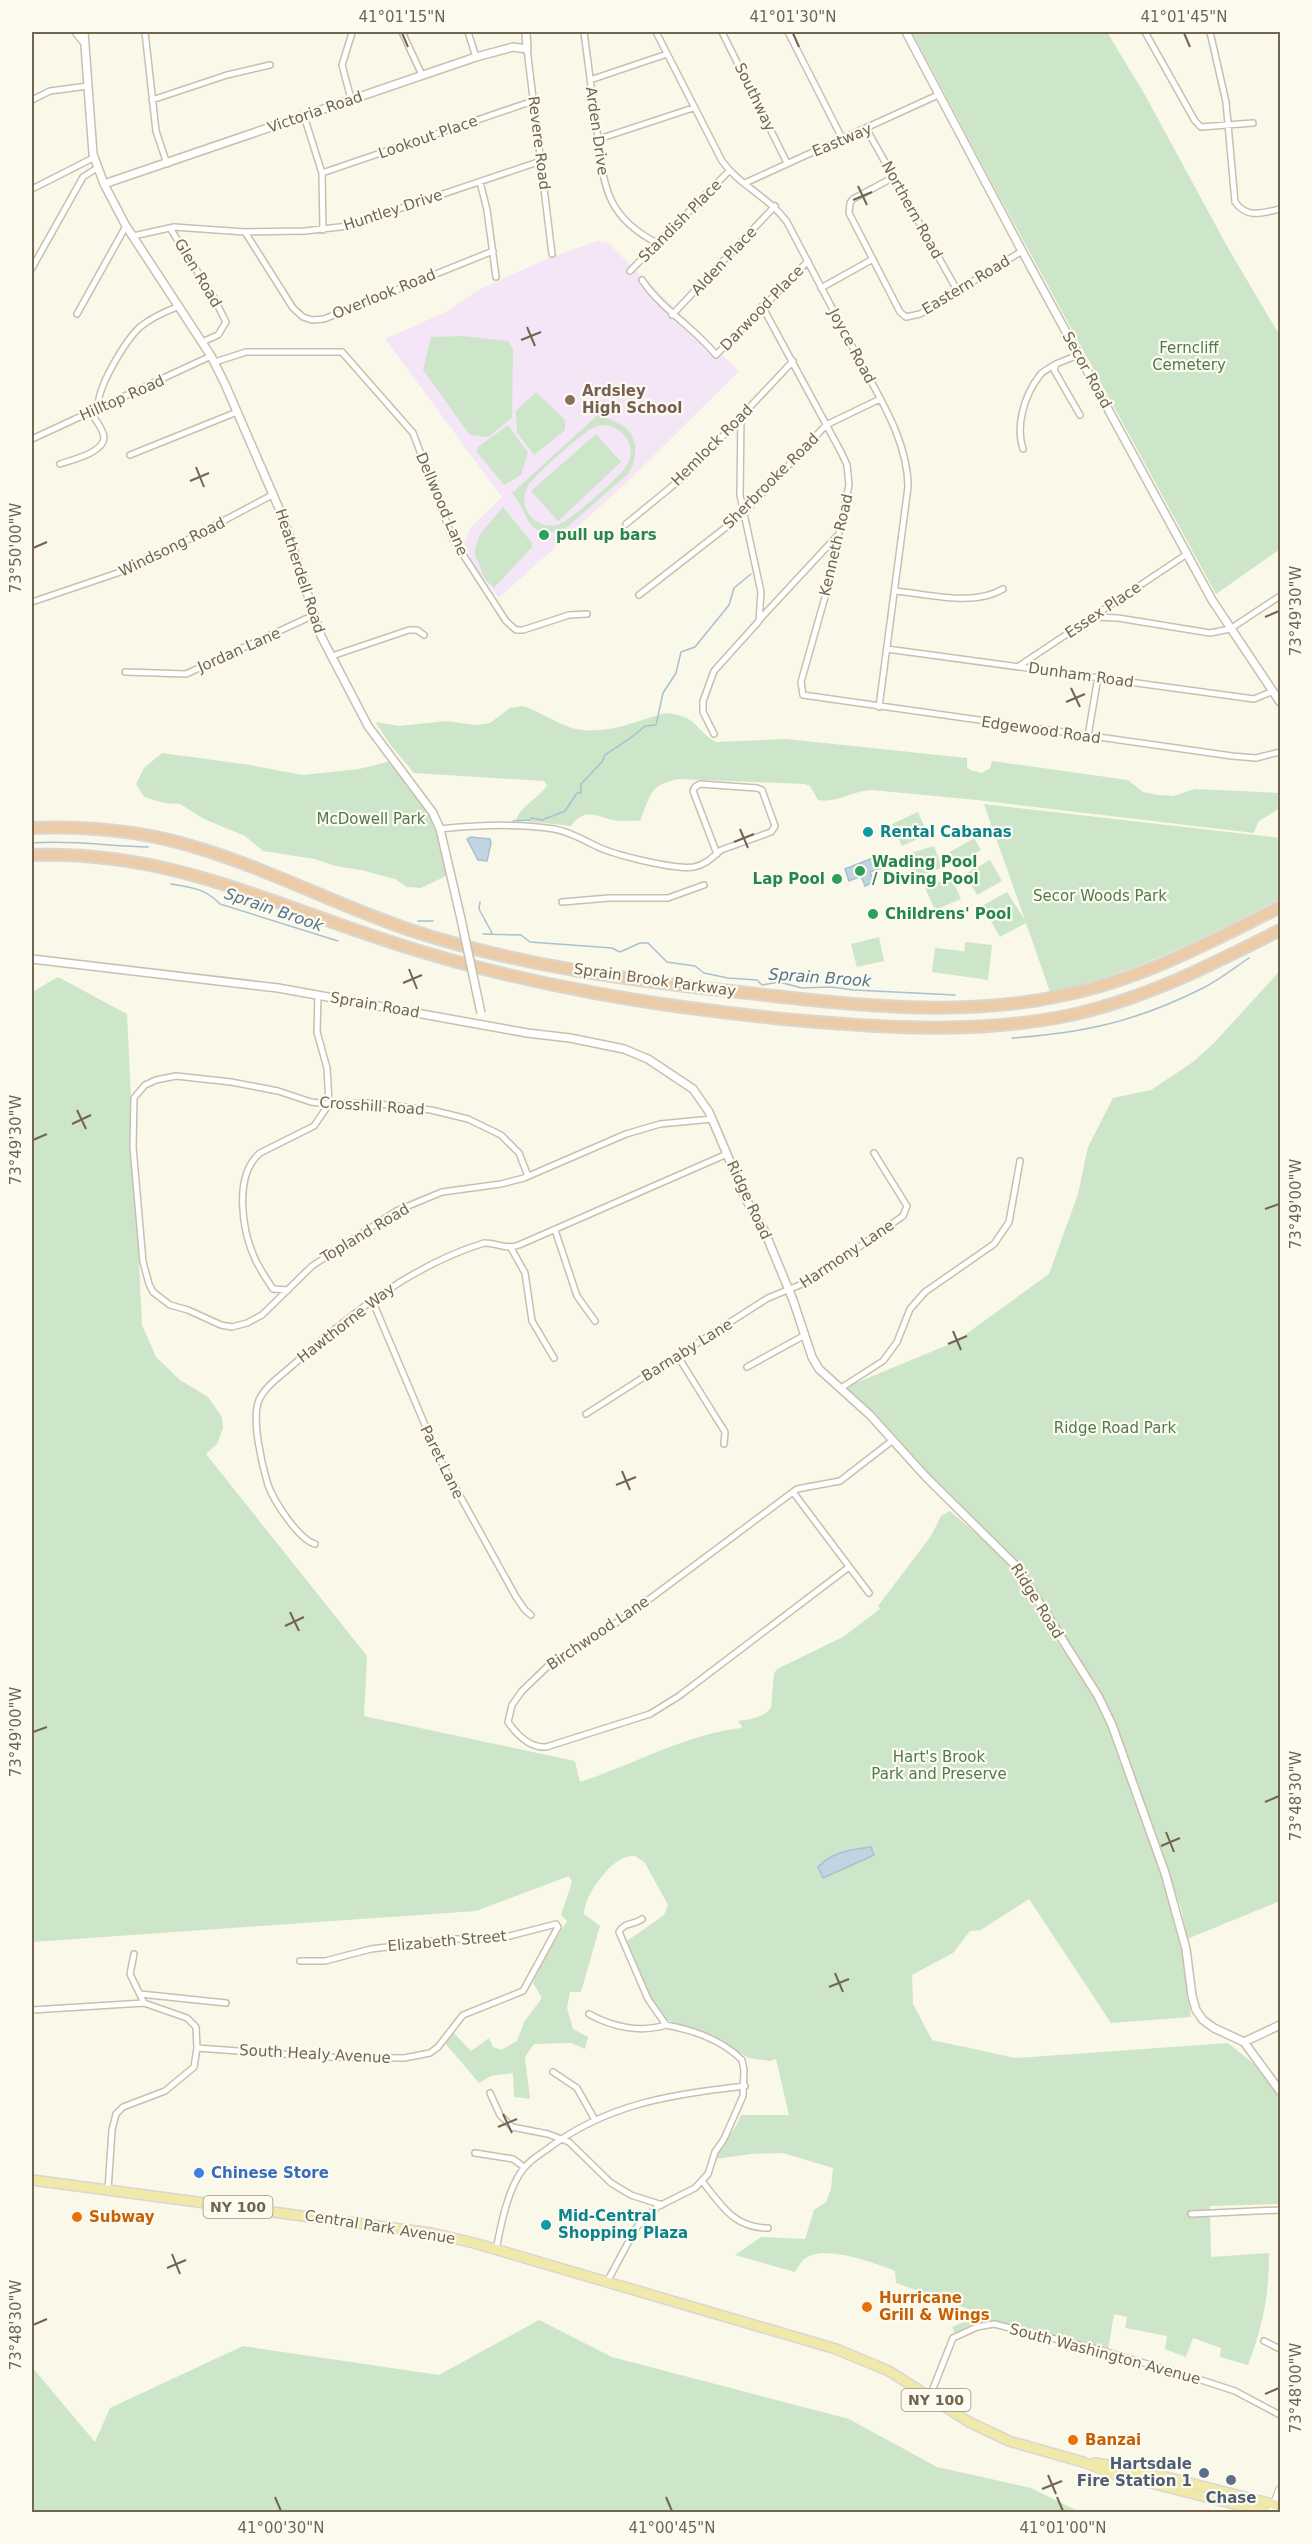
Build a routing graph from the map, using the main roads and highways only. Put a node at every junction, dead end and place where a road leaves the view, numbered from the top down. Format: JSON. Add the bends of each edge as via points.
{"nodes":[{"id":1,"x":32,"y":828,"type":"edge"},
{"id":2,"x":32,"y":855,"type":"edge"},
{"id":3,"x":1281,"y":907,"type":"edge"},
{"id":4,"x":1281,"y":930,"type":"edge"},
{"id":5,"x":32,"y":2180,"type":"edge"},
{"id":6,"x":1083,"y":2462,"type":"junction"},
{"id":7,"x":1281,"y":2490,"type":"edge"},
{"id":8,"x":1276,"y":2508,"type":"edge"},
{"id":9,"x":1266,"y":2512,"type":"edge"}],
"edges":[{"from":1,"to":3,"type":"highway","name":"Sprain Brook Parkway","via":[[121,832],[196,847],[390,923],[500,955],[659,982],[857,1004],[971,1006],[1066,995],[1164,963]]},
{"from":2,"to":4,"type":"highway","name":"Sprain Brook Parkway","via":[[108,857],[173,869],[407,948],[544,983],[675,1006],[845,1024],[968,1027],[1072,1015],[1162,986]]},
{"from":5,"to":6,"type":"main road","name":"Central Park Avenue","number":"NY 100","via":[[410,2229],[496,2250],[874,2364],[994,2435]]},
{"from":6,"to":8,"type":"main road","number":"NY 100","via":[[1129,2468]]},
{"from":6,"to":9,"type":"main road","number":"NY 100","via":[[1115,2474]]},
{"from":7,"to":8,"type":"main road"}]}
